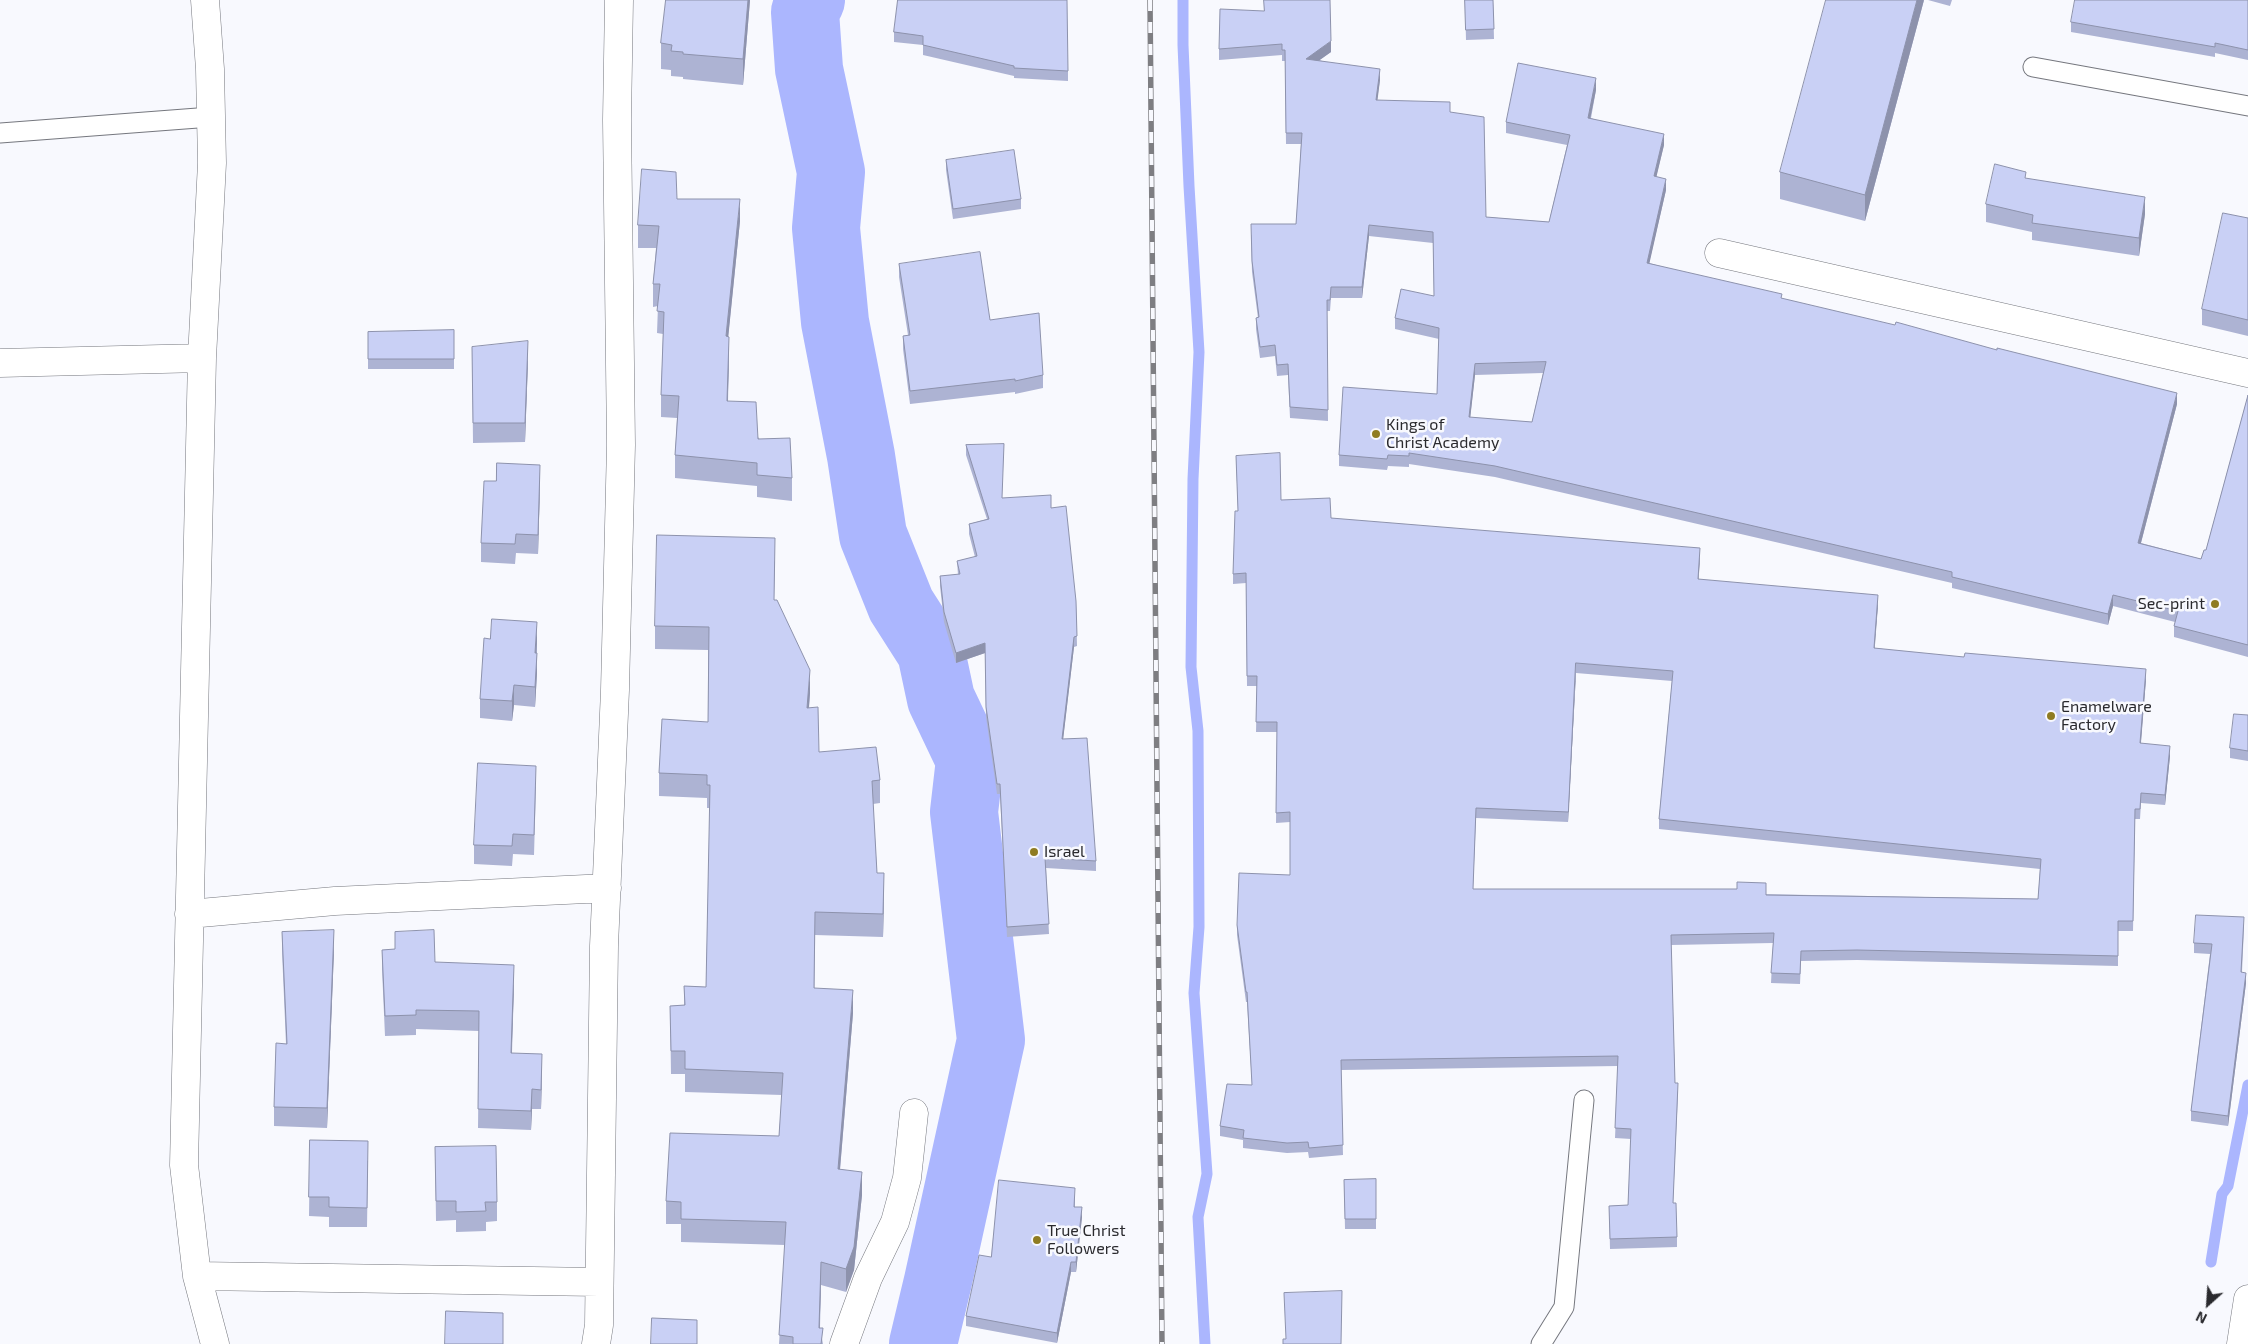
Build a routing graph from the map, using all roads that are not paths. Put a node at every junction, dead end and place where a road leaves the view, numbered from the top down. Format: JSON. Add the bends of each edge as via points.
{"nodes":[{"id":1,"x":205,"y":0,"type":"edge"},
{"id":2,"x":619,"y":0,"type":"edge"},
{"id":3,"x":2033,"y":67,"type":"dead end"},
{"id":4,"x":2248,"y":106,"type":"edge"},
{"id":5,"x":211,"y":117,"type":"junction"},
{"id":6,"x":0,"y":133,"type":"edge"},
{"id":7,"x":1719,"y":253,"type":"dead end"},
{"id":8,"x":202,"y":358,"type":"junction"},
{"id":9,"x":0,"y":363,"type":"edge"},
{"id":10,"x":2248,"y":373,"type":"edge"},
{"id":11,"x":607,"y":888,"type":"junction"},
{"id":12,"x":189,"y":914,"type":"junction"},
{"id":13,"x":1584,"y":1100,"type":"dead end"},
{"id":14,"x":914,"y":1113,"type":"dead end"},
{"id":15,"x":197,"y":1276,"type":"junction"},
{"id":16,"x":600,"y":1282,"type":"junction"},
{"id":17,"x":2248,"y":1300,"type":"edge"},
{"id":18,"x":215,"y":1344,"type":"edge"},
{"id":19,"x":596,"y":1344,"type":"edge"},
{"id":20,"x":844,"y":1344,"type":"edge"},
{"id":21,"x":1541,"y":1344,"type":"edge"},
{"id":22,"x":2241,"y":1344,"type":"edge"}],
"edges":[{"from":1,"to":5,"type":"street"},
{"from":2,"to":11,"type":"street","via":[[617,130],[621,445]]},
{"from":3,"to":4,"type":"lane"},
{"from":5,"to":6,"type":"lane"},
{"from":5,"to":8,"type":"street","via":[[212,163]]},
{"from":7,"to":10,"type":"street"},
{"from":8,"to":9,"type":"street"},
{"from":8,"to":12,"type":"street"},
{"from":11,"to":12,"type":"street","via":[[335,901]]},
{"from":11,"to":16,"type":"street"},
{"from":12,"to":15,"type":"street","via":[[184,1165]]},
{"from":13,"to":21,"type":"lane","via":[[1564,1307]]},
{"from":14,"to":20,"type":"street","via":[[907,1178],[895,1222],[868,1278]]},
{"from":15,"to":16,"type":"street"},
{"from":15,"to":18,"type":"street"},
{"from":16,"to":19,"type":"street"},
{"from":17,"to":22,"type":"street"}]}
